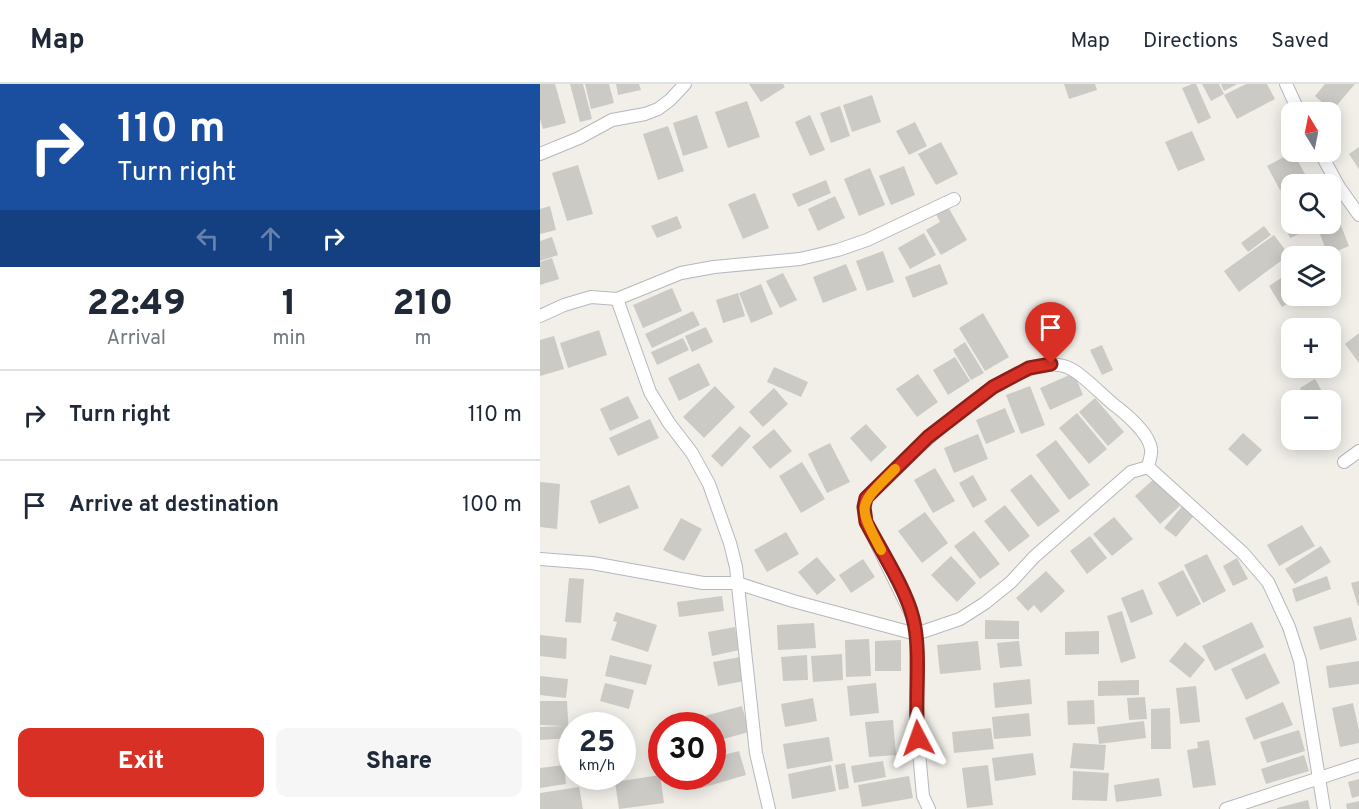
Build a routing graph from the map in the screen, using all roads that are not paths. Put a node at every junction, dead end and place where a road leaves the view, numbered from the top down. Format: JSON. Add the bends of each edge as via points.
{"nodes":[{"id":1,"x":685,"y":84,"type":"edge"},
{"id":2,"x":1286,"y":84,"type":"edge"},
{"id":3,"x":1294,"y":102,"type":"edge"},
{"id":4,"x":540,"y":153,"type":"edge"},
{"id":5,"x":1325,"y":162,"type":"edge"},
{"id":6,"x":954,"y":199,"type":"dead end"},
{"id":7,"x":1359,"y":215,"type":"edge"},
{"id":8,"x":617,"y":299,"type":"junction"},
{"id":9,"x":540,"y":316,"type":"edge"},
{"id":10,"x":1359,"y":451,"type":"edge"},
{"id":11,"x":1344,"y":462,"type":"dead end"},
{"id":12,"x":1148,"y":467,"type":"junction"},
{"id":13,"x":540,"y":559,"type":"edge"},
{"id":14,"x":737,"y":583,"type":"junction"},
{"id":15,"x":916,"y":634,"type":"junction"},
{"id":16,"x":1359,"y":765,"type":"edge"},
{"id":17,"x":1319,"y":779,"type":"junction"},
{"id":18,"x":769,"y":809,"type":"edge"},
{"id":19,"x":929,"y":809,"type":"edge"},
{"id":20,"x":1226,"y":809,"type":"edge"},
{"id":21,"x":1324,"y":809,"type":"edge"}],
"edges":[{"from":1,"to":4,"type":"street","via":[[658,109],[612,120]]},
{"from":2,"to":3,"type":"street"},
{"from":5,"to":7,"type":"street"},
{"from":6,"to":8,"type":"street","via":[[838,250],[800,259],[681,273]]},
{"from":8,"to":9,"type":"street","via":[[591,297]]},
{"from":8,"to":14,"type":"street","via":[[650,392],[709,484],[730,543]]},
{"from":10,"to":11,"type":"street"},
{"from":12,"to":15,"type":"street","via":[[1125,477],[985,603],[960,619]]},
{"from":12,"to":15,"type":"street","via":[[1151,449],[1140,428],[1071,368],[1051,364],[1029,368],[993,387],[928,437],[866,498],[866,522],[902,592]]},
{"from":12,"to":17,"type":"street","via":[[1243,553],[1268,582],[1300,661]]},
{"from":13,"to":14,"type":"street","via":[[592,563],[703,583]]},
{"from":14,"to":15,"type":"street"},
{"from":14,"to":18,"type":"street","via":[[756,753]]},
{"from":15,"to":19,"type":"street","via":[[916,719],[923,796]]},
{"from":16,"to":17,"type":"street"},
{"from":17,"to":20,"type":"street"},
{"from":17,"to":21,"type":"street"}]}
